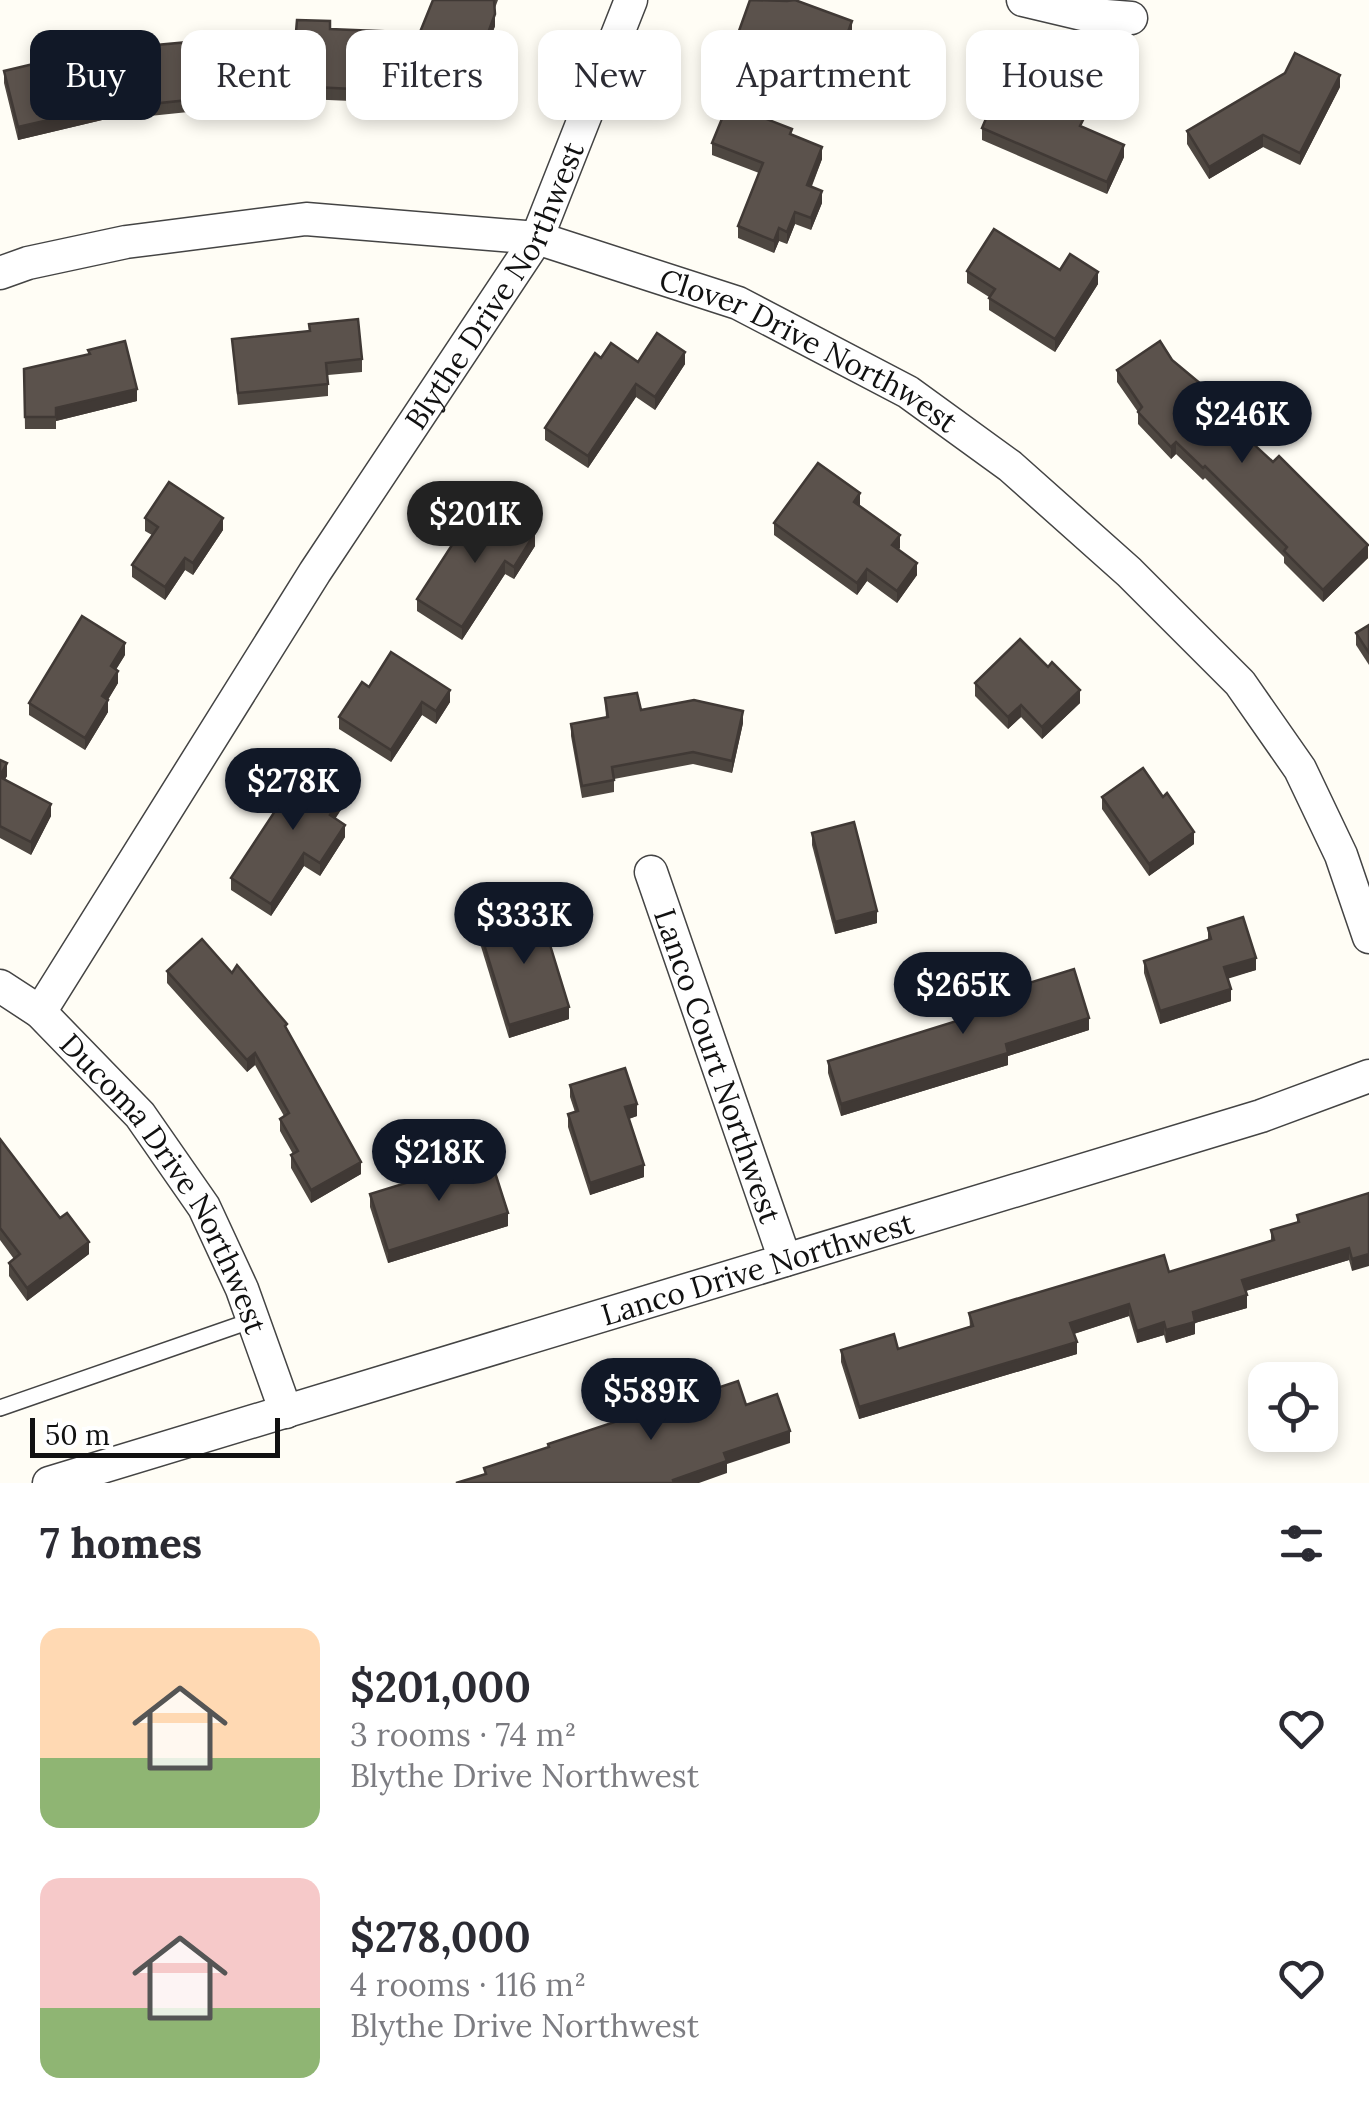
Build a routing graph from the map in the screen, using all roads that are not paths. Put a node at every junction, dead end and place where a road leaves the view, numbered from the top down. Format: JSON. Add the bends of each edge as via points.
{"nodes":[{"id":1,"x":631,"y":0,"type":"edge"},
{"id":2,"x":1022,"y":0,"type":"edge"},
{"id":3,"x":1130,"y":18,"type":"dead end"},
{"id":4,"x":538,"y":238,"type":"junction"},
{"id":5,"x":0,"y":273,"type":"edge"},
{"id":6,"x":651,"y":872,"type":"dead end"},
{"id":7,"x":1369,"y":937,"type":"edge"},
{"id":8,"x":0,"y":986,"type":"edge"},
{"id":9,"x":40,"y":1012,"type":"junction"},
{"id":10,"x":1369,"y":1076,"type":"edge"},
{"id":11,"x":785,"y":1260,"type":"junction"},
{"id":12,"x":253,"y":1320,"type":"junction"},
{"id":13,"x":0,"y":1408,"type":"edge"},
{"id":14,"x":286,"y":1412,"type":"junction"},
{"id":15,"x":48,"y":1483,"type":"edge"}],
"edges":[{"from":1,"to":4,"type":"street","name":"Blythe Drive Northwest"},
{"from":2,"to":3,"type":"street"},
{"from":4,"to":5,"type":"street","name":"Clover Drive Northwest","via":[[306,219],[126,242]]},
{"from":4,"to":7,"type":"street","name":"Clover Drive Northwest","via":[[738,303],[908,392],[1010,466],[1240,683],[1300,769],[1341,855]]},
{"from":4,"to":9,"type":"street","name":"Blythe Drive Northwest","via":[[315,572]]},
{"from":6,"to":11,"type":"street","name":"Lanco Court Northwest"},
{"from":8,"to":9,"type":"street","name":"Ducoma Drive Northwest"},
{"from":9,"to":12,"type":"street","name":"Ducoma Drive Northwest","via":[[140,1116],[204,1208]]},
{"from":10,"to":11,"type":"street","name":"Lanco Drive Northwest"},
{"from":11,"to":14,"type":"street","name":"Lanco Drive Northwest"},
{"from":12,"to":13,"type":"lane"},
{"from":12,"to":14,"type":"street","name":"Ducoma Drive Northwest"},
{"from":14,"to":15,"type":"street","name":"Lanco Drive Northwest"}]}
